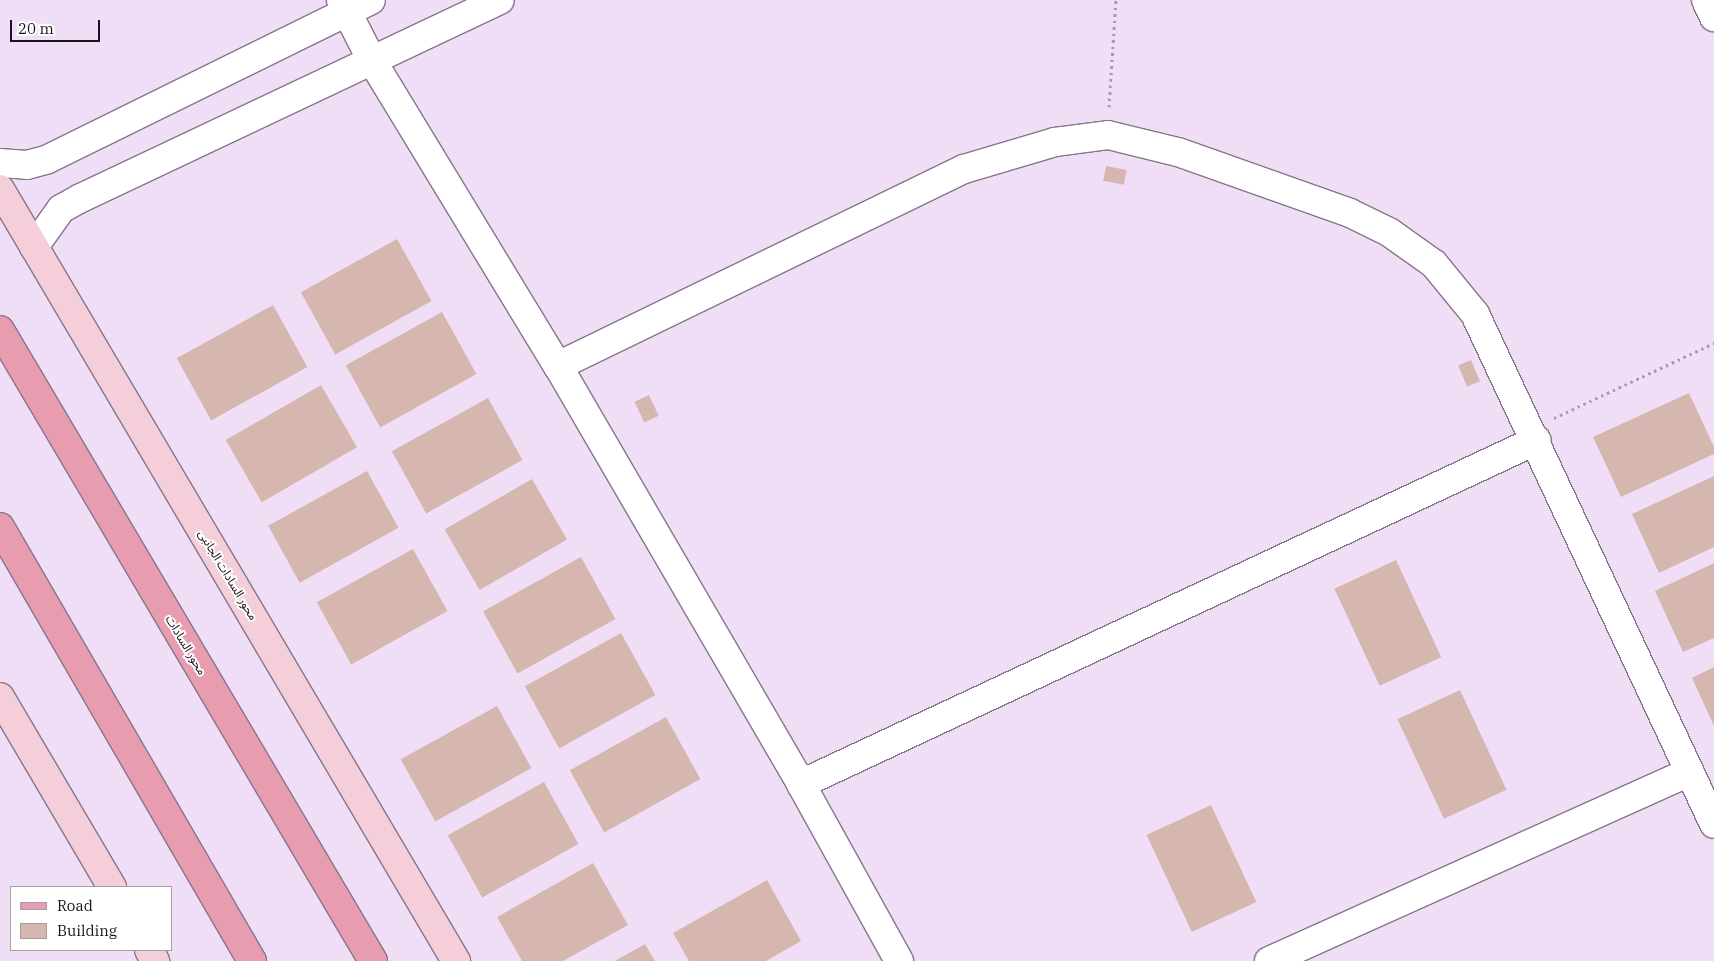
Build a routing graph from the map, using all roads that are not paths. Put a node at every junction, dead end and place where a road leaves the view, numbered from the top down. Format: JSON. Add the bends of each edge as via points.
{"nodes":[{"id":1,"x":371,"y":0,"type":"edge"},
{"id":2,"x":500,"y":0,"type":"edge"},
{"id":3,"x":1706,"y":0,"type":"edge"},
{"id":4,"x":344,"y":6,"type":"edge"},
{"id":5,"x":1714,"y":16,"type":"edge"},
{"id":6,"x":372,"y":59,"type":"junction"},
{"id":7,"x":0,"y":164,"type":"edge"},
{"id":8,"x":0,"y":189,"type":"edge"},
{"id":9,"x":34,"y":247,"type":"junction"},
{"id":10,"x":0,"y":330,"type":"edge"},
{"id":11,"x":558,"y":366,"type":"junction"},
{"id":12,"x":1534,"y":434,"type":"junction"},
{"id":13,"x":0,"y":527,"type":"edge"},
{"id":14,"x":0,"y":697,"type":"edge"},
{"id":15,"x":1689,"y":772,"type":"junction"},
{"id":16,"x":801,"y":784,"type":"junction"},
{"id":17,"x":1714,"y":824,"type":"edge"},
{"id":18,"x":111,"y":886,"type":"edge"},
{"id":19,"x":252,"y":961,"type":"edge"},
{"id":20,"x":373,"y":961,"type":"edge"},
{"id":21,"x":456,"y":961,"type":"edge"},
{"id":22,"x":899,"y":961,"type":"edge"},
{"id":23,"x":1269,"y":961,"type":"edge"}],
"edges":[{"from":1,"to":4,"type":"street"},
{"from":2,"to":6,"type":"street"},
{"from":3,"to":5,"type":"street"},
{"from":4,"to":6,"type":"street"},
{"from":4,"to":7,"type":"street","via":[[46,160],[28,165]]},
{"from":6,"to":9,"type":"street","via":[[81,198],[61,210]]},
{"from":6,"to":11,"type":"street"},
{"from":8,"to":9,"type":"street","name":"محور السادات الجانبى"},
{"from":9,"to":21,"type":"street","name":"محور السادات الجانبى"},
{"from":10,"to":20,"type":"main road","name":"محور السادات"},
{"from":11,"to":12,"type":"street","via":[[964,169],[1055,142],[1108,135],[1178,152],[1350,213],[1410,246],[1451,281],[1475,314]]},
{"from":11,"to":16,"type":"street"},
{"from":12,"to":15,"type":"street"},
{"from":12,"to":16,"type":"street"},
{"from":13,"to":19,"type":"main road"},
{"from":14,"to":18,"type":"street"},
{"from":15,"to":17,"type":"street"},
{"from":15,"to":23,"type":"street"},
{"from":16,"to":22,"type":"street"}]}
